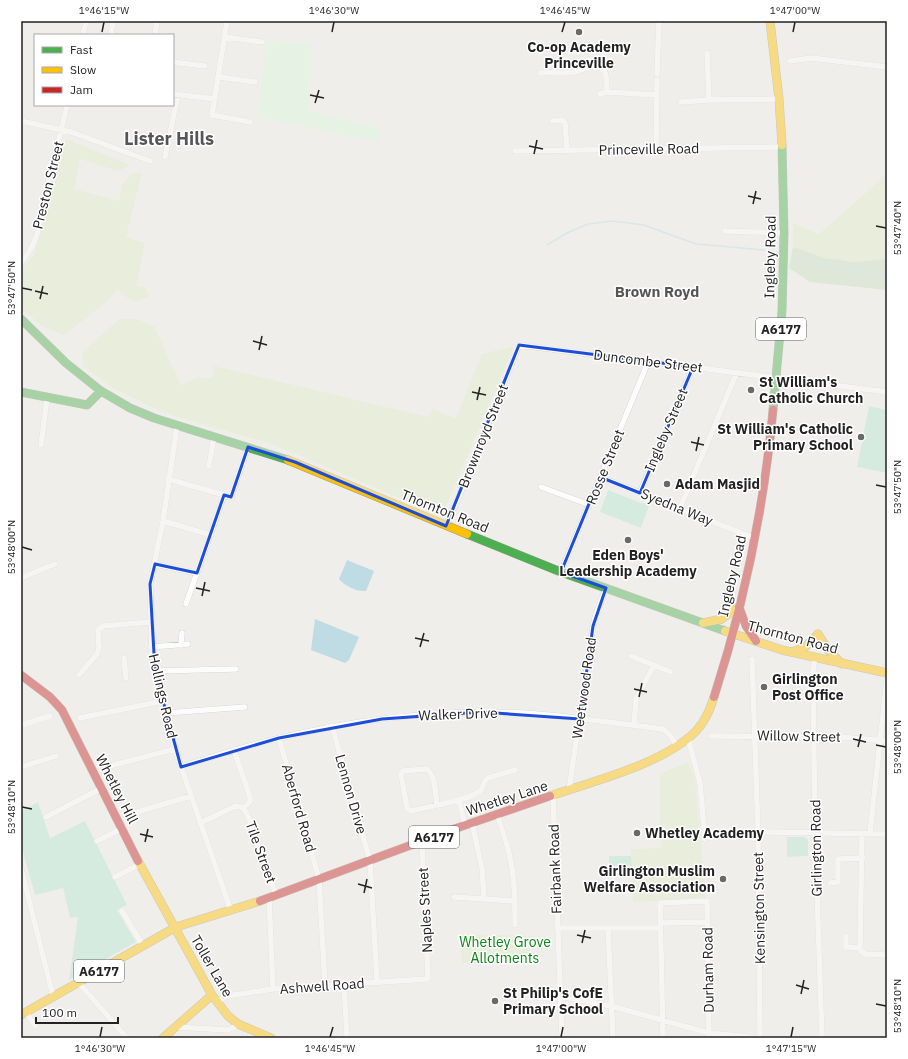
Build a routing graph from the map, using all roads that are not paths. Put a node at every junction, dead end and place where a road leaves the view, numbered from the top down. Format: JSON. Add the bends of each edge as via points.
{"nodes":[{"id":1,"x":86,"y":21,"type":"edge"},
{"id":2,"x":113,"y":21,"type":"edge"},
{"id":3,"x":157,"y":21,"type":"edge"},
{"id":4,"x":227,"y":21,"type":"edge"},
{"id":5,"x":660,"y":21,"type":"edge"},
{"id":6,"x":770,"y":21,"type":"edge"},
{"id":7,"x":83,"y":34,"type":"edge"},
{"id":8,"x":111,"y":34,"type":"edge"},
{"id":9,"x":155,"y":34,"type":"edge"},
{"id":10,"x":225,"y":37,"type":"junction"},
{"id":11,"x":262,"y":42,"type":"dead end"},
{"id":12,"x":707,"y":53,"type":"dead end"},
{"id":13,"x":790,"y":60,"type":"dead end"},
{"id":14,"x":174,"y":62,"type":"edge"},
{"id":15,"x":204,"y":66,"type":"dead end"},
{"id":16,"x":887,"y":67,"type":"edge"},
{"id":17,"x":540,"y":73,"type":"dead end"},
{"id":18,"x":219,"y":78,"type":"junction"},
{"id":19,"x":255,"y":82,"type":"dead end"},
{"id":20,"x":607,"y":92,"type":"junction"},
{"id":21,"x":176,"y":94,"type":"edge"},
{"id":22,"x":600,"y":94,"type":"dead end"},
{"id":23,"x":656,"y":95,"type":"junction"},
{"id":24,"x":215,"y":99,"type":"junction"},
{"id":25,"x":780,"y":99,"type":"junction"},
{"id":26,"x":709,"y":100,"type":"junction"},
{"id":27,"x":681,"y":102,"type":"dead end"},
{"id":28,"x":174,"y":105,"type":"edge"},
{"id":29,"x":68,"y":106,"type":"edge"},
{"id":30,"x":174,"y":106,"type":"edge"},
{"id":31,"x":21,"y":121,"type":"edge"},
{"id":32,"x":552,"y":121,"type":"dead end"},
{"id":33,"x":250,"y":122,"type":"dead end"},
{"id":34,"x":62,"y":129,"type":"junction"},
{"id":35,"x":782,"y":147,"type":"junction"},
{"id":36,"x":656,"y":149,"type":"junction"},
{"id":37,"x":515,"y":150,"type":"dead end"},
{"id":38,"x":567,"y":150,"type":"junction"},
{"id":39,"x":165,"y":157,"type":"dead end"},
{"id":40,"x":150,"y":161,"type":"dead end"},
{"id":41,"x":725,"y":230,"type":"dead end"},
{"id":42,"x":784,"y":234,"type":"junction"},
{"id":43,"x":21,"y":262,"type":"edge"},
{"id":44,"x":21,"y":319,"type":"edge"},
{"id":45,"x":519,"y":346,"type":"joint"},
{"id":46,"x":648,"y":362,"type":"junction"},
{"id":47,"x":693,"y":367,"type":"junction"},
{"id":48,"x":737,"y":372,"type":"junction"},
{"id":49,"x":776,"y":379,"type":"junction"},
{"id":50,"x":101,"y":391,"type":"junction"},
{"id":51,"x":21,"y":392,"type":"edge"},
{"id":52,"x":887,"y":392,"type":"edge"},
{"id":53,"x":47,"y":398,"type":"junction"},
{"id":54,"x":177,"y":426,"type":"junction"},
{"id":55,"x":214,"y":437,"type":"junction"},
{"id":56,"x":41,"y":446,"type":"dead end"},
{"id":57,"x":248,"y":447,"type":"junction"},
{"id":58,"x":209,"y":466,"type":"dead end"},
{"id":59,"x":600,"y":477,"type":"junction"},
{"id":60,"x":168,"y":479,"type":"junction"},
{"id":61,"x":541,"y":487,"type":"dead end"},
{"id":62,"x":640,"y":492,"type":"junction"},
{"id":63,"x":224,"y":495,"type":"junction"},
{"id":64,"x":590,"y":505,"type":"junction"},
{"id":65,"x":680,"y":508,"type":"junction"},
{"id":66,"x":163,"y":521,"type":"junction"},
{"id":67,"x":446,"y":526,"type":"junction"},
{"id":68,"x":211,"y":535,"type":"junction"},
{"id":69,"x":754,"y":538,"type":"junction"},
{"id":70,"x":55,"y":564,"type":"dead end"},
{"id":71,"x":155,"y":564,"type":"junction"},
{"id":72,"x":561,"y":572,"type":"junction"},
{"id":73,"x":197,"y":573,"type":"junction"},
{"id":74,"x":21,"y":578,"type":"edge"},
{"id":75,"x":606,"y":588,"type":"junction"},
{"id":76,"x":186,"y":604,"type":"dead end"},
{"id":77,"x":740,"y":606,"type":"junction"},
{"id":78,"x":150,"y":622,"type":"junction"},
{"id":79,"x":703,"y":623,"type":"junction"},
{"id":80,"x":182,"y":632,"type":"dead end"},
{"id":81,"x":732,"y":634,"type":"junction"},
{"id":82,"x":756,"y":641,"type":"junction"},
{"id":83,"x":188,"y":644,"type":"dead end"},
{"id":84,"x":182,"y":645,"type":"junction"},
{"id":85,"x":151,"y":647,"type":"junction"},
{"id":86,"x":791,"y":652,"type":"junction"},
{"id":87,"x":631,"y":656,"type":"dead end"},
{"id":88,"x":124,"y":658,"type":"dead end"},
{"id":89,"x":815,"y":658,"type":"junction"},
{"id":90,"x":752,"y":659,"type":"dead end"},
{"id":91,"x":842,"y":664,"type":"junction"},
{"id":92,"x":654,"y":665,"type":"junction"},
{"id":93,"x":236,"y":669,"type":"dead end"},
{"id":94,"x":155,"y":671,"type":"junction"},
{"id":95,"x":671,"y":672,"type":"dead end"},
{"id":96,"x":887,"y":674,"type":"edge"},
{"id":97,"x":21,"y":675,"type":"edge"},
{"id":98,"x":79,"y":675,"type":"dead end"},
{"id":99,"x":126,"y":678,"type":"dead end"},
{"id":100,"x":887,"y":678,"type":"edge"},
{"id":101,"x":25,"y":682,"type":"edge"},
{"id":102,"x":163,"y":701,"type":"junction"},
{"id":103,"x":245,"y":707,"type":"dead end"},
{"id":104,"x":166,"y":713,"type":"junction"},
{"id":105,"x":50,"y":716,"type":"dead end"},
{"id":106,"x":80,"y":718,"type":"dead end"},
{"id":107,"x":580,"y":719,"type":"junction"},
{"id":108,"x":21,"y":725,"type":"edge"},
{"id":109,"x":634,"y":725,"type":"junction"},
{"id":110,"x":332,"y":726,"type":"junction"},
{"id":111,"x":754,"y":735,"type":"junction"},
{"id":112,"x":711,"y":736,"type":"dead end"},
{"id":113,"x":814,"y":736,"type":"junction"},
{"id":114,"x":279,"y":738,"type":"junction"},
{"id":115,"x":688,"y":738,"type":"junction"},
{"id":116,"x":881,"y":740,"type":"junction"},
{"id":117,"x":887,"y":741,"type":"edge"},
{"id":118,"x":677,"y":746,"type":"junction"},
{"id":119,"x":175,"y":749,"type":"junction"},
{"id":120,"x":234,"y":750,"type":"junction"},
{"id":121,"x":56,"y":756,"type":"dead end"},
{"id":122,"x":106,"y":767,"type":"dead end"},
{"id":123,"x":181,"y":767,"type":"junction"},
{"id":124,"x":21,"y":768,"type":"edge"},
{"id":125,"x":515,"y":770,"type":"dead end"},
{"id":126,"x":102,"y":788,"type":"junction"},
{"id":127,"x":569,"y":790,"type":"junction"},
{"id":128,"x":191,"y":796,"type":"junction"},
{"id":129,"x":553,"y":796,"type":"junction"},
{"id":130,"x":459,"y":800,"type":"junction"},
{"id":131,"x":436,"y":805,"type":"junction"},
{"id":132,"x":243,"y":808,"type":"junction"},
{"id":133,"x":497,"y":814,"type":"junction"},
{"id":134,"x":127,"y":815,"type":"dead end"},
{"id":135,"x":46,"y":817,"type":"dead end"},
{"id":136,"x":200,"y":823,"type":"junction"},
{"id":137,"x":468,"y":824,"type":"junction"},
{"id":138,"x":123,"y":828,"type":"junction"},
{"id":139,"x":758,"y":832,"type":"junction"},
{"id":140,"x":815,"y":833,"type":"junction"},
{"id":141,"x":862,"y":833,"type":"junction"},
{"id":142,"x":870,"y":833,"type":"junction"},
{"id":143,"x":887,"y":834,"type":"edge"},
{"id":144,"x":705,"y":839,"type":"dead end"},
{"id":145,"x":97,"y":841,"type":"dead end"},
{"id":146,"x":422,"y":841,"type":"junction"},
{"id":147,"x":863,"y":858,"type":"junction"},
{"id":148,"x":370,"y":861,"type":"junction"},
{"id":149,"x":140,"y":864,"type":"junction"},
{"id":150,"x":21,"y":868,"type":"edge"},
{"id":151,"x":115,"y":877,"type":"dead end"},
{"id":152,"x":320,"y":879,"type":"junction"},
{"id":153,"x":830,"y":883,"type":"dead end"},
{"id":154,"x":273,"y":897,"type":"junction"},
{"id":155,"x":454,"y":897,"type":"dead end"},
{"id":156,"x":484,"y":899,"type":"junction"},
{"id":157,"x":515,"y":901,"type":"junction"},
{"id":158,"x":122,"y":910,"type":"dead end"},
{"id":159,"x":231,"y":911,"type":"junction"},
{"id":160,"x":708,"y":922,"type":"junction"},
{"id":161,"x":515,"y":925,"type":"dead end"},
{"id":162,"x":660,"y":926,"type":"junction"},
{"id":163,"x":176,"y":927,"type":"junction"},
{"id":164,"x":557,"y":928,"type":"junction"},
{"id":165,"x":608,"y":928,"type":"junction"},
{"id":166,"x":846,"y":936,"type":"dead end"},
{"id":167,"x":143,"y":946,"type":"junction"},
{"id":168,"x":860,"y":949,"type":"junction"},
{"id":169,"x":887,"y":955,"type":"edge"},
{"id":170,"x":428,"y":979,"type":"joint"},
{"id":171,"x":79,"y":982,"type":"junction"},
{"id":172,"x":377,"y":982,"type":"junction"},
{"id":173,"x":344,"y":984,"type":"junction"},
{"id":174,"x":325,"y":985,"type":"junction"},
{"id":175,"x":273,"y":989,"type":"junction"},
{"id":176,"x":532,"y":994,"type":"dead end"},
{"id":177,"x":53,"y":996,"type":"junction"},
{"id":178,"x":559,"y":996,"type":"junction"},
{"id":179,"x":215,"y":999,"type":"junction"},
{"id":180,"x":612,"y":1006,"type":"junction"},
{"id":181,"x":24,"y":1013,"type":"edge"},
{"id":182,"x":663,"y":1020,"type":"junction"},
{"id":183,"x":238,"y":1024,"type":"junction"},
{"id":184,"x":35,"y":1026,"type":"dead end"},
{"id":185,"x":176,"y":1026,"type":"junction"},
{"id":186,"x":709,"y":1035,"type":"edge"},
{"id":187,"x":260,"y":1036,"type":"edge"},
{"id":188,"x":127,"y":1038,"type":"edge"},
{"id":189,"x":163,"y":1038,"type":"edge"},
{"id":190,"x":270,"y":1038,"type":"edge"},
{"id":191,"x":346,"y":1038,"type":"edge"},
{"id":192,"x":562,"y":1038,"type":"edge"},
{"id":193,"x":613,"y":1038,"type":"edge"},
{"id":194,"x":663,"y":1038,"type":"edge"},
{"id":195,"x":760,"y":1038,"type":"edge"},
{"id":196,"x":822,"y":1038,"type":"edge"}],
"edges":[{"from":1,"to":7,"type":"street"},
{"from":2,"to":8,"type":"street"},
{"from":3,"to":9,"type":"street"},
{"from":4,"to":10,"type":"street"},
{"from":5,"to":23,"type":"street"},
{"from":6,"to":25,"type":"main road","name":"Ingleby Road","number":"A6177"},
{"from":10,"to":11,"type":"street"},
{"from":10,"to":18,"type":"street"},
{"from":12,"to":26,"type":"street"},
{"from":13,"to":16,"type":"street","via":[[811,58]]},
{"from":14,"to":15,"type":"street"},
{"from":17,"to":20,"type":"street","via":[[574,72],[593,66],[600,67],[607,77]]},
{"from":18,"to":19,"type":"street"},
{"from":18,"to":24,"type":"street"},
{"from":20,"to":22,"type":"street"},
{"from":20,"to":23,"type":"street"},
{"from":21,"to":24,"type":"street"},
{"from":21,"to":28,"type":"street"},
{"from":23,"to":36,"type":"street"},
{"from":24,"to":33,"type":"street","via":[[212,115]]},
{"from":25,"to":26,"type":"street"},
{"from":25,"to":35,"type":"main road","name":"Ingleby Road","number":"A6177"},
{"from":26,"to":27,"type":"street"},
{"from":29,"to":34,"type":"street","name":"Preston Street"},
{"from":30,"to":39,"type":"street"},
{"from":31,"to":34,"type":"street"},
{"from":32,"to":38,"type":"street","via":[[560,119],[565,123]]},
{"from":34,"to":40,"type":"street"},
{"from":34,"to":43,"type":"street","name":"Preston Street","via":[[33,244]]},
{"from":35,"to":36,"type":"street","name":"Princeville Road"},
{"from":35,"to":42,"type":"main road","name":"Ingleby Road","number":"A6177"},
{"from":36,"to":38,"type":"street","name":"Princeville Road"},
{"from":37,"to":38,"type":"street","name":"Princeville Road"},
{"from":41,"to":42,"type":"street"},
{"from":42,"to":49,"type":"main road","name":"Ingleby Road","number":"A6177","via":[[782,311]]},
{"from":44,"to":50,"type":"main road","name":"Thornton Road","via":[[66,363]]},
{"from":45,"to":46,"type":"street","name":"Duncombe Street"},
{"from":45,"to":67,"type":"street","name":"Brownroyd Street"},
{"from":46,"to":47,"type":"street","name":"Duncombe Street"},
{"from":46,"to":59,"type":"street","name":"Rosse Street"},
{"from":47,"to":48,"type":"street","name":"Duncombe Street"},
{"from":47,"to":62,"type":"street","name":"Ingleby Street"},
{"from":48,"to":49,"type":"street","name":"Duncombe Street"},
{"from":48,"to":65,"type":"street"},
{"from":49,"to":52,"type":"street","name":"Duncombe Street"},
{"from":49,"to":69,"type":"main road","name":"Ingleby Road","number":"A6177","via":[[766,470]]},
{"from":50,"to":53,"type":"main road","via":[[87,405]]},
{"from":50,"to":54,"type":"main road","name":"Thornton Road","via":[[130,408]]},
{"from":51,"to":53,"type":"main road"},
{"from":53,"to":56,"type":"street"},
{"from":54,"to":55,"type":"main road","name":"Thornton Road"},
{"from":54,"to":60,"type":"street","name":"Hollings Road"},
{"from":55,"to":57,"type":"main road","name":"Thornton Road"},
{"from":55,"to":58,"type":"street"},
{"from":57,"to":63,"type":"street","via":[[231,496]]},
{"from":57,"to":67,"type":"main road","name":"Thornton Road","via":[[295,462]]},
{"from":59,"to":62,"type":"street","name":"Syedna Way"},
{"from":59,"to":64,"type":"street","name":"Rosse Street"},
{"from":60,"to":63,"type":"street"},
{"from":60,"to":66,"type":"street","name":"Hollings Road"},
{"from":61,"to":64,"type":"street"},
{"from":62,"to":65,"type":"street","name":"Syedna Way"},
{"from":63,"to":68,"type":"street"},
{"from":64,"to":72,"type":"street","name":"Rosse Street"},
{"from":65,"to":69,"type":"street","name":"Syedna Way"},
{"from":66,"to":68,"type":"street"},
{"from":66,"to":71,"type":"street","name":"Hollings Road"},
{"from":67,"to":72,"type":"main road","name":"Thornton Road"},
{"from":68,"to":73,"type":"street"},
{"from":69,"to":77,"type":"main road","name":"Ingleby Road","number":"A6177"},
{"from":70,"to":74,"type":"street"},
{"from":71,"to":73,"type":"street"},
{"from":71,"to":78,"type":"street","name":"Hollings Road","via":[[150,584]]},
{"from":72,"to":75,"type":"main road","name":"Thornton Road"},
{"from":73,"to":76,"type":"street"},
{"from":75,"to":79,"type":"main road","name":"Thornton Road"},
{"from":75,"to":107,"type":"street","name":"Weetwood Road","via":[[593,626]]},
{"from":77,"to":79,"type":"main road","via":[[725,619]]},
{"from":77,"to":81,"type":"main road","name":"Ingleby Road","number":"A6177"},
{"from":77,"to":82,"type":"main road","via":[[746,626]]},
{"from":78,"to":85,"type":"street","name":"Hollings Road"},
{"from":78,"to":98,"type":"street","via":[[103,626],[98,630],[97,654]]},
{"from":79,"to":81,"type":"main road","name":"Thornton Road"},
{"from":80,"to":84,"type":"street"},
{"from":81,"to":82,"type":"main road","name":"Thornton Road"},
{"from":81,"to":115,"type":"main road","name":"Whetley Lane","number":"A6177","via":[[708,715]]},
{"from":82,"to":86,"type":"main road","name":"Thornton Road"},
{"from":83,"to":84,"type":"street"},
{"from":84,"to":85,"type":"street"},
{"from":85,"to":94,"type":"street","name":"Hollings Road"},
{"from":86,"to":89,"type":"main road","name":"Thornton Road"},
{"from":86,"to":91,"type":"main road","via":[[805,647],[818,634],[828,650]]},
{"from":87,"to":92,"type":"street"},
{"from":88,"to":99,"type":"street"},
{"from":89,"to":91,"type":"main road","name":"Thornton Road"},
{"from":89,"to":113,"type":"street","name":"Girlington Road"},
{"from":90,"to":111,"type":"street","name":"Kensington Street"},
{"from":91,"to":96,"type":"main road","name":"Thornton Road"},
{"from":92,"to":95,"type":"street"},
{"from":92,"to":109,"type":"street","via":[[636,699]]},
{"from":93,"to":94,"type":"street"},
{"from":94,"to":102,"type":"street","name":"Hollings Road"},
{"from":97,"to":101,"type":"main road","name":"Whetley Hill"},
{"from":100,"to":116,"type":"street"},
{"from":101,"to":126,"type":"main road","name":"Whetley Hill","via":[[50,697],[62,710]]},
{"from":102,"to":104,"type":"street","name":"Hollings Road"},
{"from":102,"to":106,"type":"street"},
{"from":103,"to":104,"type":"street"},
{"from":104,"to":119,"type":"street","name":"Hollings Road"},
{"from":105,"to":108,"type":"street"},
{"from":107,"to":109,"type":"street","name":"Walker Drive"},
{"from":107,"to":110,"type":"street","name":"Walker Drive","via":[[481,712],[430,714]]},
{"from":107,"to":127,"type":"street","name":"Weetwood Road"},
{"from":109,"to":118,"type":"street","name":"Walker Drive","via":[[664,728]]},
{"from":110,"to":114,"type":"street","name":"Walker Drive"},
{"from":110,"to":148,"type":"street","name":"Lennon Drive"},
{"from":111,"to":112,"type":"street","name":"Willow Street"},
{"from":111,"to":113,"type":"street","name":"Willow Street"},
{"from":111,"to":139,"type":"street","name":"Kensington Street"},
{"from":113,"to":116,"type":"street","name":"Willow Street"},
{"from":113,"to":140,"type":"street","name":"Girlington Road"},
{"from":114,"to":120,"type":"street","name":"Walker Drive"},
{"from":114,"to":152,"type":"street","name":"Aberford Road"},
{"from":115,"to":118,"type":"main road","name":"Whetley Lane","number":"A6177"},
{"from":115,"to":144,"type":"street","via":[[700,783]]},
{"from":116,"to":117,"type":"street","name":"Willow Street"},
{"from":116,"to":142,"type":"street"},
{"from":118,"to":127,"type":"main road","name":"Whetley Lane","number":"A6177","via":[[624,771]]},
{"from":119,"to":122,"type":"street"},
{"from":119,"to":123,"type":"street","name":"Hollings Road"},
{"from":120,"to":123,"type":"street","name":"Walker Drive"},
{"from":120,"to":132,"type":"street","via":[[250,797],[250,802]]},
{"from":121,"to":124,"type":"street"},
{"from":123,"to":128,"type":"street","name":"Hollings Road"},
{"from":125,"to":130,"type":"street","via":[[488,778],[480,790]]},
{"from":126,"to":135,"type":"street"},
{"from":126,"to":138,"type":"main road","name":"Whetley Hill"},
{"from":127,"to":129,"type":"main road","name":"Whetley Lane","number":"A6177"},
{"from":128,"to":134,"type":"street"},
{"from":128,"to":136,"type":"street","name":"Hollings Road"},
{"from":129,"to":133,"type":"main road","name":"Whetley Lane","number":"A6177"},
{"from":129,"to":164,"type":"street","name":"Fairbank Road"},
{"from":130,"to":131,"type":"street"},
{"from":130,"to":137,"type":"street"},
{"from":131,"to":131,"type":"street","via":[[411,811],[407,808],[401,774],[403,771],[429,771],[432,775]]},
{"from":132,"to":136,"type":"street","name":"Tile Street","via":[[236,806]]},
{"from":132,"to":154,"type":"street","name":"Tile Street"},
{"from":133,"to":137,"type":"main road","name":"Whetley Lane","number":"A6177"},
{"from":133,"to":157,"type":"street","via":[[509,854]]},
{"from":136,"to":159,"type":"street","name":"Hollings Road"},
{"from":137,"to":146,"type":"main road","name":"Whetley Lane","number":"A6177"},
{"from":137,"to":156,"type":"street","via":[[482,868]]},
{"from":138,"to":145,"type":"street"},
{"from":138,"to":149,"type":"main road","name":"Whetley Hill"},
{"from":139,"to":140,"type":"street"},
{"from":139,"to":195,"type":"street","name":"Kensington Street"},
{"from":140,"to":141,"type":"street"},
{"from":140,"to":196,"type":"street","name":"Girlington Road"},
{"from":141,"to":142,"type":"street"},
{"from":141,"to":147,"type":"street"},
{"from":142,"to":143,"type":"street"},
{"from":146,"to":148,"type":"main road","name":"Whetley Lane","number":"A6177"},
{"from":146,"to":170,"type":"street","name":"Naples Street"},
{"from":147,"to":153,"type":"street","via":[[838,859],[838,882]]},
{"from":147,"to":168,"type":"street"},
{"from":148,"to":152,"type":"main road","name":"Whetley Lane","number":"A6177"},
{"from":148,"to":172,"type":"street","name":"Lennon Drive"},
{"from":149,"to":151,"type":"street"},
{"from":149,"to":163,"type":"main road","name":"Whetley Hill"},
{"from":150,"to":177,"type":"street"},
{"from":152,"to":154,"type":"main road","name":"Whetley Lane","number":"A6177"},
{"from":152,"to":174,"type":"street","name":"Aberford Road"},
{"from":154,"to":159,"type":"main road","name":"Whetley Lane","number":"A6177"},
{"from":154,"to":175,"type":"street","name":"Tile Street"},
{"from":155,"to":156,"type":"street"},
{"from":156,"to":157,"type":"street"},
{"from":157,"to":161,"type":"street"},
{"from":158,"to":167,"type":"street"},
{"from":159,"to":163,"type":"main road","name":"Whetley Lane","number":"A6177"},
{"from":160,"to":162,"type":"street"},
{"from":160,"to":162,"type":"street","name":"Durham Road","via":[[707,901],[660,903]]},
{"from":160,"to":186,"type":"street","name":"Durham Road"},
{"from":162,"to":165,"type":"street"},
{"from":162,"to":182,"type":"street"},
{"from":163,"to":167,"type":"main road","number":"A6177"},
{"from":163,"to":179,"type":"main road","name":"Toller Lane"},
{"from":164,"to":165,"type":"street"},
{"from":164,"to":178,"type":"street","name":"Fairbank Road"},
{"from":165,"to":180,"type":"street"},
{"from":166,"to":168,"type":"street","via":[[846,947]]},
{"from":167,"to":171,"type":"main road","number":"A6177"},
{"from":168,"to":169,"type":"street","via":[[865,954]]},
{"from":170,"to":172,"type":"street","name":"Ashwell Road"},
{"from":171,"to":177,"type":"main road","number":"A6177"},
{"from":171,"to":188,"type":"street"},
{"from":172,"to":173,"type":"street","name":"Ashwell Road"},
{"from":173,"to":174,"type":"street","name":"Ashwell Road"},
{"from":173,"to":191,"type":"street"},
{"from":174,"to":175,"type":"street","name":"Ashwell Road"},
{"from":175,"to":179,"type":"street","name":"Ashwell Road"},
{"from":176,"to":178,"type":"street"},
{"from":177,"to":181,"type":"main road","number":"A6177"},
{"from":178,"to":180,"type":"street"},
{"from":178,"to":192,"type":"street","name":"Fairbank Road"},
{"from":179,"to":183,"type":"main road","name":"Toller Lane"},
{"from":179,"to":185,"type":"main road"},
{"from":180,"to":182,"type":"street"},
{"from":180,"to":193,"type":"street"},
{"from":181,"to":184,"type":"street"},
{"from":182,"to":186,"type":"street"},
{"from":182,"to":194,"type":"street"},
{"from":183,"to":185,"type":"street","via":[[227,1030]]},
{"from":183,"to":187,"type":"main road","name":"Toller Lane"},
{"from":185,"to":189,"type":"main road"},
{"from":186,"to":195,"type":"street"},
{"from":187,"to":190,"type":"main road","name":"Toller Lane"}]}
